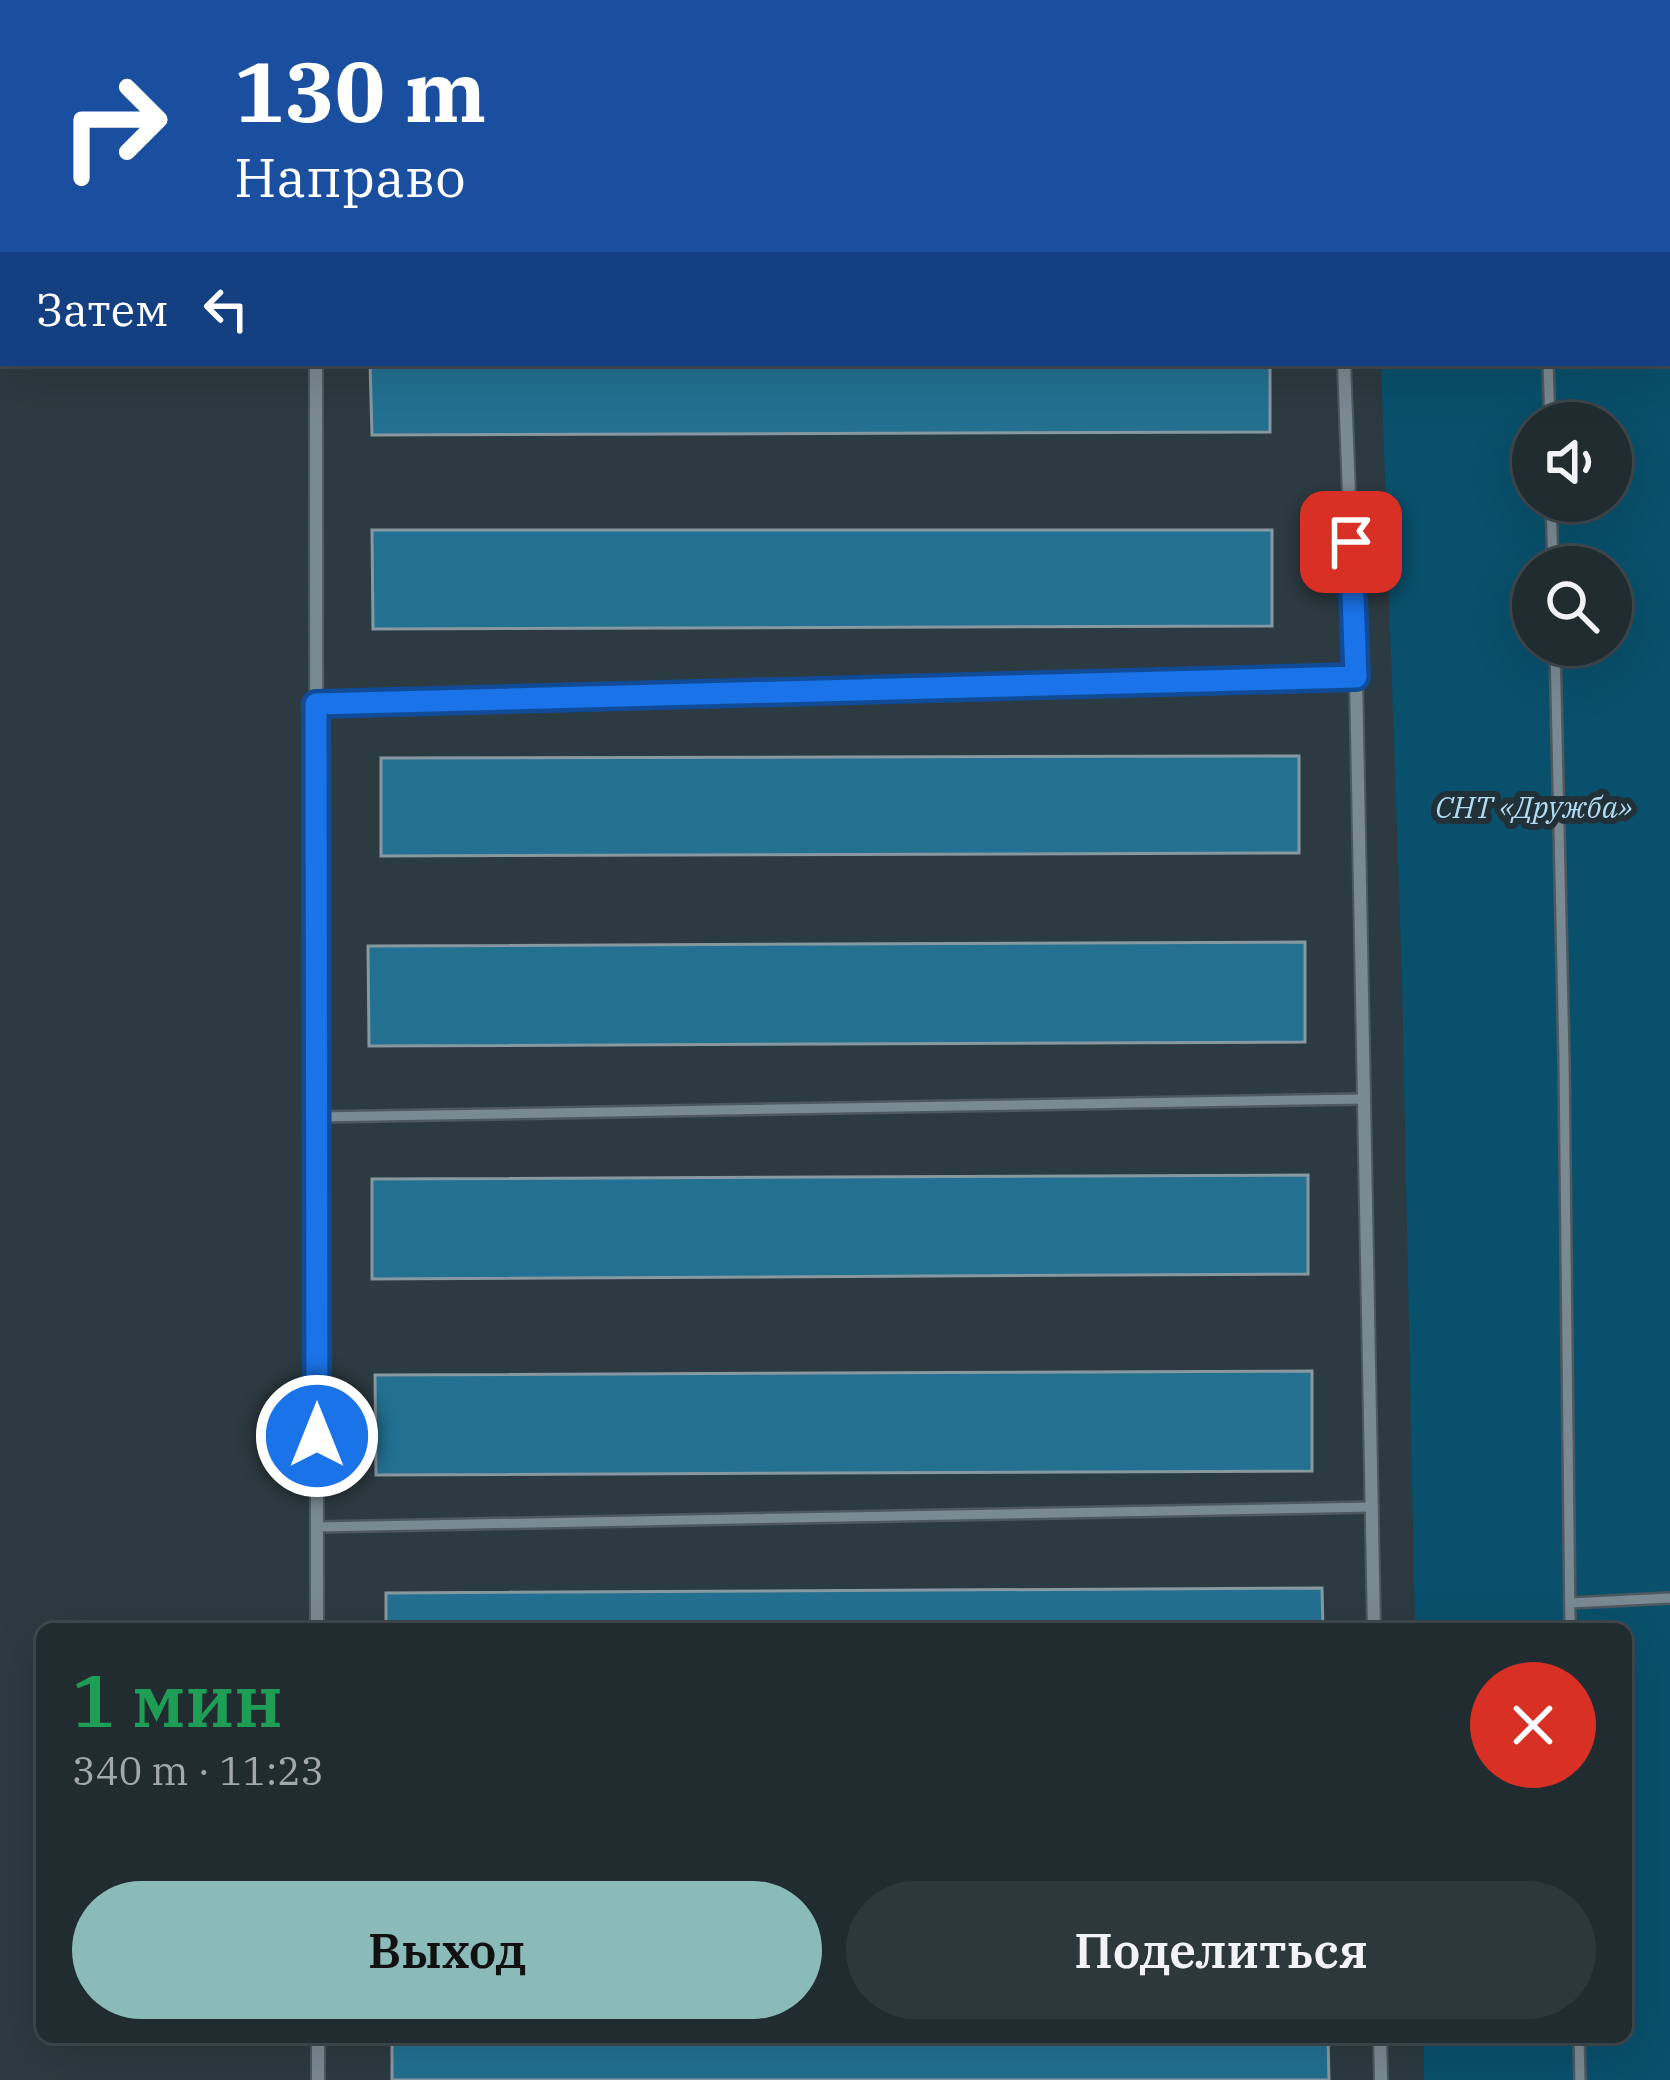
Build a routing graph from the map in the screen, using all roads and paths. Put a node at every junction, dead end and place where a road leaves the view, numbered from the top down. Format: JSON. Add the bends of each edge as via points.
{"nodes":[{"id":1,"x":316,"y":366,"type":"edge"},
{"id":2,"x":1344,"y":366,"type":"edge"},
{"id":3,"x":1548,"y":366,"type":"edge"},
{"id":4,"x":1549,"y":402,"type":"edge"},
{"id":5,"x":1555,"y":666,"type":"edge"},
{"id":6,"x":1356,"y":677,"type":"junction"},
{"id":7,"x":316,"y":704,"type":"junction"},
{"id":8,"x":1362,"y":1100,"type":"junction"},
{"id":9,"x":316,"y":1117,"type":"junction"},
{"id":10,"x":1373,"y":1507,"type":"junction"},
{"id":11,"x":317,"y":1527,"type":"junction"},
{"id":12,"x":1670,"y":1598,"type":"edge"},
{"id":13,"x":1570,"y":1604,"type":"junction"},
{"id":14,"x":317,"y":1623,"type":"edge"},
{"id":15,"x":1374,"y":1623,"type":"edge"},
{"id":16,"x":1570,"y":1623,"type":"edge"},
{"id":17,"x":318,"y":2043,"type":"edge"},
{"id":18,"x":1380,"y":2043,"type":"edge"},
{"id":19,"x":1579,"y":2043,"type":"edge"},
{"id":20,"x":318,"y":2080,"type":"edge"},
{"id":21,"x":1382,"y":2080,"type":"edge"},
{"id":22,"x":1580,"y":2080,"type":"edge"}],
"edges":[{"from":1,"to":7,"type":"street"},
{"from":2,"to":6,"type":"street"},
{"from":3,"to":4,"type":"lane"},
{"from":5,"to":13,"type":"lane"},
{"from":6,"to":7,"type":"lane"},
{"from":6,"to":8,"type":"street"},
{"from":7,"to":9,"type":"street"},
{"from":8,"to":9,"type":"lane"},
{"from":8,"to":10,"type":"street"},
{"from":9,"to":11,"type":"street"},
{"from":10,"to":11,"type":"lane"},
{"from":10,"to":15,"type":"street"},
{"from":11,"to":14,"type":"street"},
{"from":12,"to":13,"type":"lane"},
{"from":13,"to":16,"type":"lane"},
{"from":17,"to":20,"type":"street"},
{"from":18,"to":21,"type":"street"},
{"from":19,"to":22,"type":"lane"}]}
